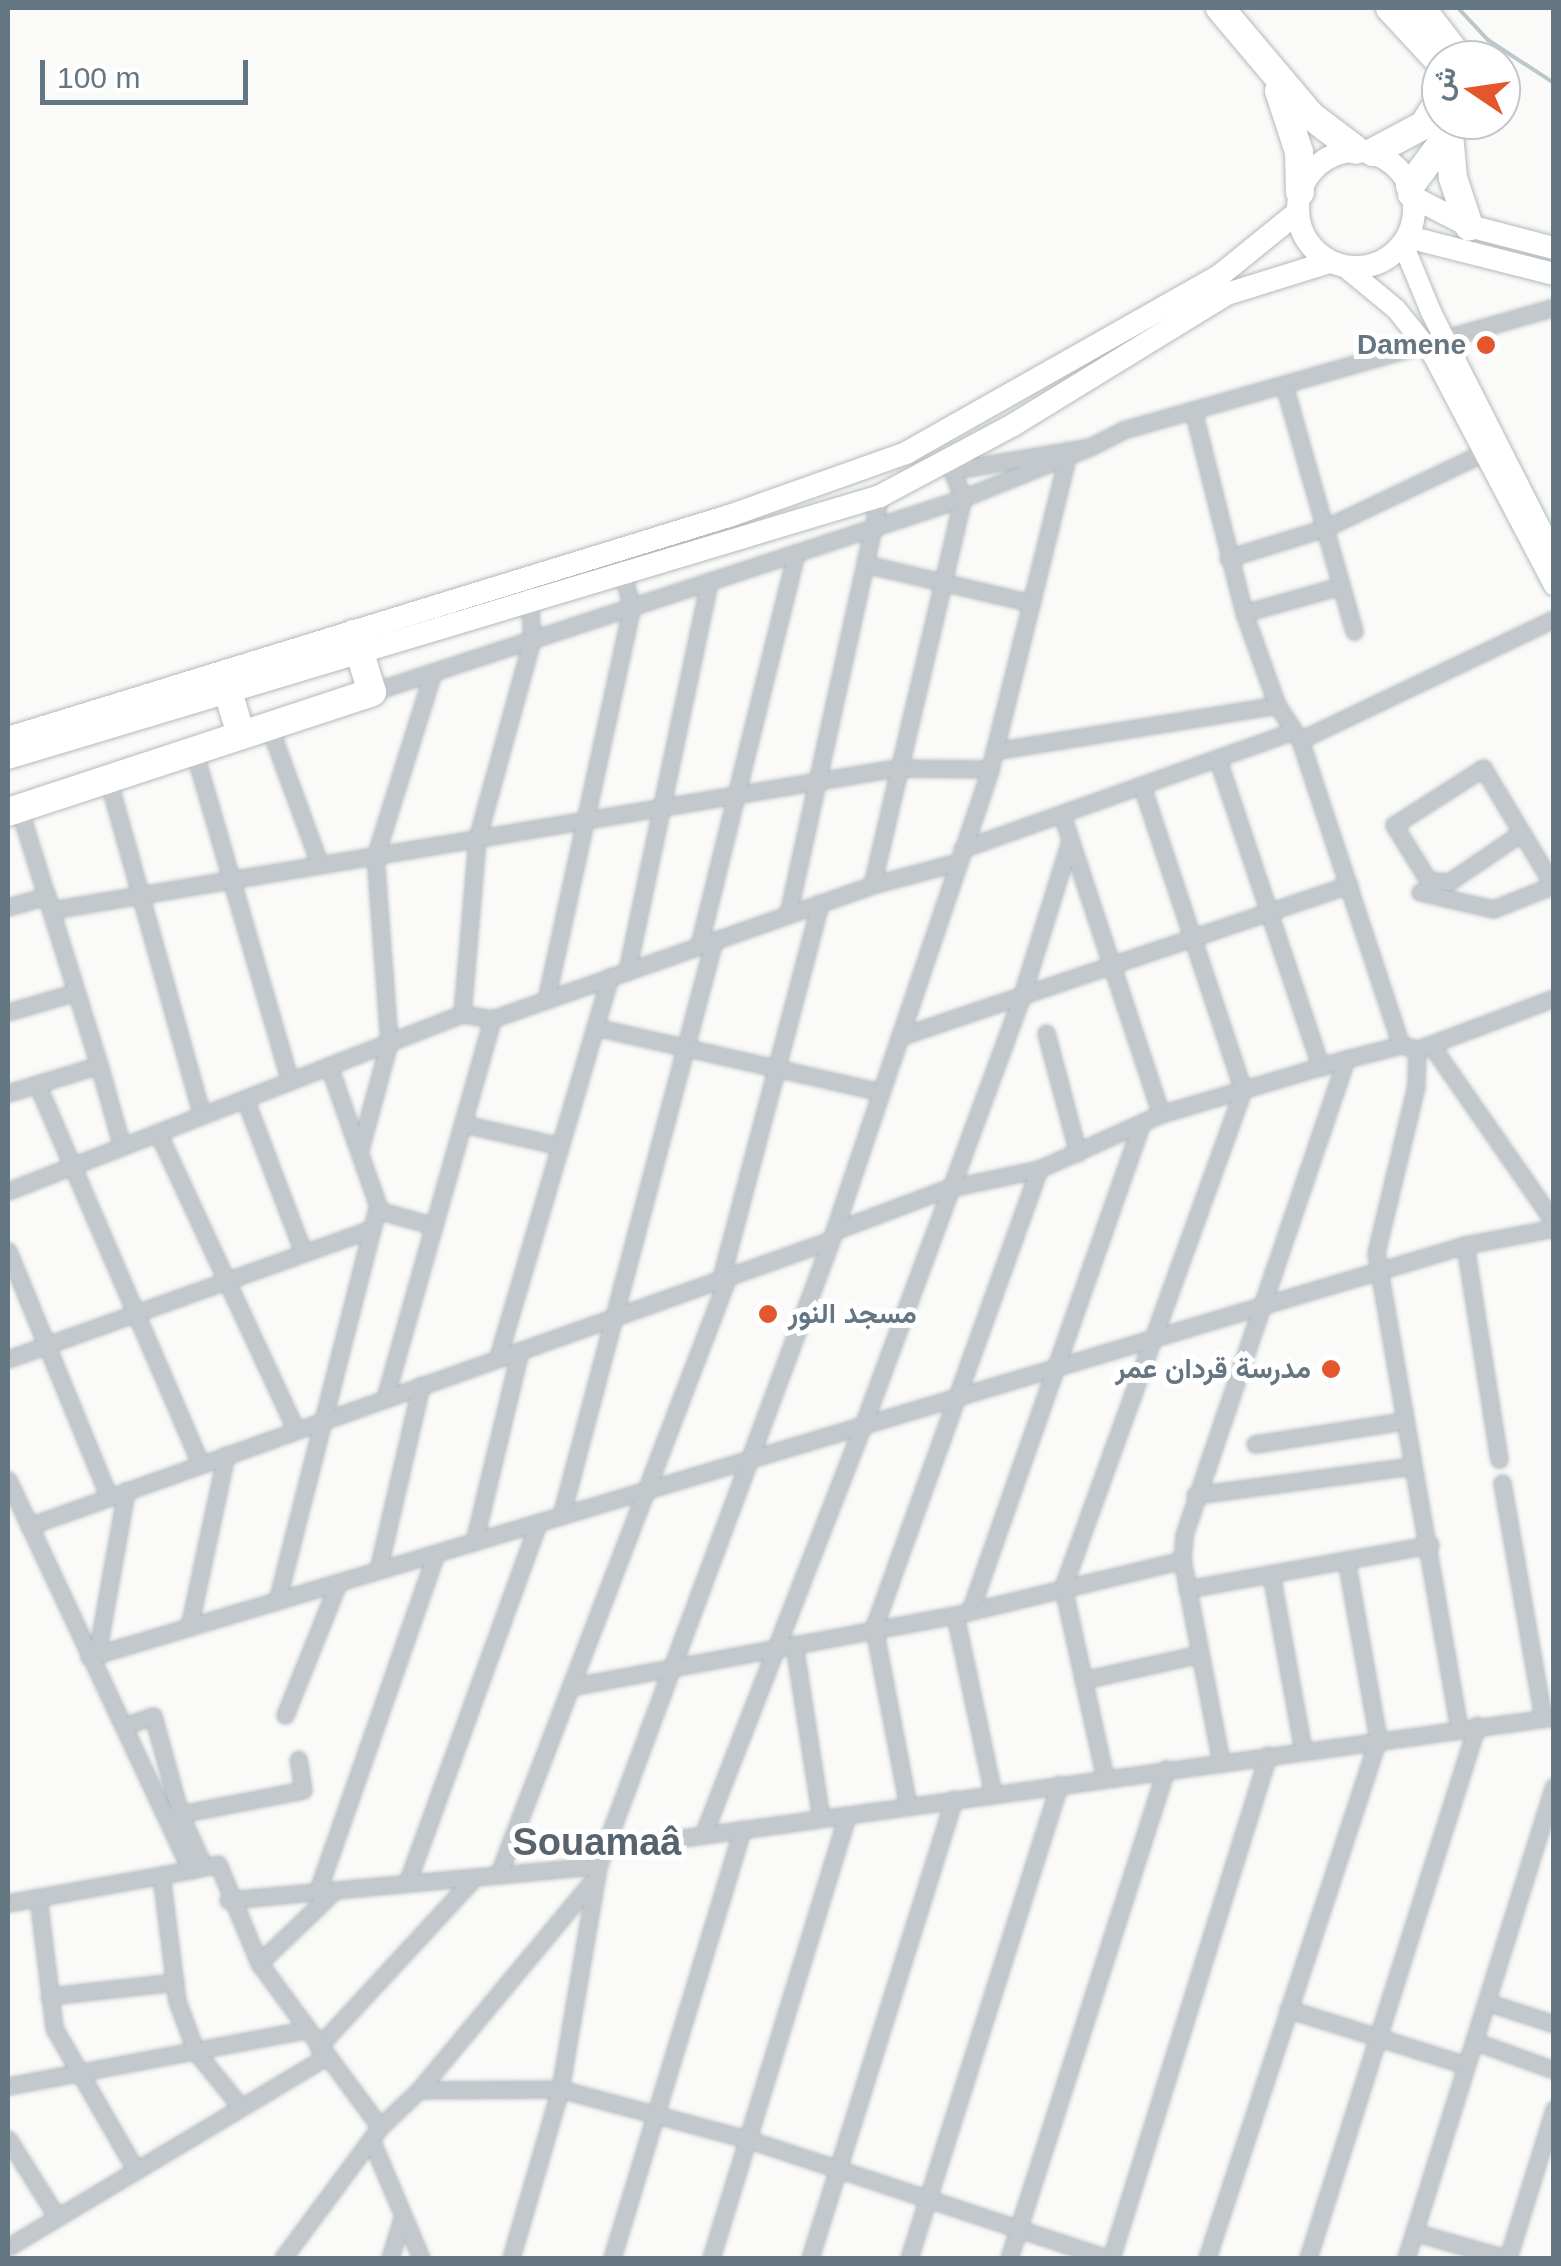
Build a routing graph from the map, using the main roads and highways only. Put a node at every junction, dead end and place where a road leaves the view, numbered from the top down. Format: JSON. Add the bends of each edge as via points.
{"nodes":[{"id":1,"x":1220,"y":8,"type":"edge"},
{"id":2,"x":1390,"y":8,"type":"edge"},
{"id":3,"x":1420,"y":8,"type":"edge"},
{"id":4,"x":1445,"y":40,"type":"edge"},
{"id":5,"x":1421,"y":41,"type":"edge"},
{"id":6,"x":1271,"y":71,"type":"junction"},
{"id":7,"x":1421,"y":126,"type":"edge"},
{"id":8,"x":1444,"y":140,"type":"edge"},
{"id":9,"x":1453,"y":140,"type":"edge"},
{"id":10,"x":1364,"y":151,"type":"junction"},
{"id":11,"x":1410,"y":191,"type":"junction"},
{"id":12,"x":1299,"y":202,"type":"junction"},
{"id":13,"x":1469,"y":226,"type":"junction"},
{"id":14,"x":1406,"y":240,"type":"junction"},
{"id":15,"x":1554,"y":248,"type":"edge"},
{"id":16,"x":1337,"y":264,"type":"junction"},
{"id":17,"x":1554,"y":274,"type":"edge"},
{"id":18,"x":1434,"y":341,"type":"junction"},
{"id":19,"x":656,"y":549,"type":"junction"},
{"id":20,"x":1554,"y":554,"type":"edge"},
{"id":21,"x":1554,"y":585,"type":"edge"},
{"id":22,"x":529,"y":587,"type":"junction"},
{"id":23,"x":357,"y":644,"type":"junction"},
{"id":24,"x":229,"y":695,"type":"junction"},
{"id":25,"x":241,"y":735,"type":"junction"},
{"id":26,"x":8,"y":738,"type":"edge"},
{"id":27,"x":8,"y":758,"type":"edge"},
{"id":28,"x":13,"y":810,"type":"edge"}],
"edges":[{"from":1,"to":6,"type":"highway"},
{"from":2,"to":5,"type":"highway"},
{"from":3,"to":4,"type":"highway"},
{"from":6,"to":10,"type":"highway","via":[[1329,135]]},
{"from":6,"to":12,"type":"highway","via":[[1299,152]]},
{"from":7,"to":10,"type":"highway"},
{"from":8,"to":11,"type":"highway"},
{"from":9,"to":13,"type":"highway","via":[[1454,178]]},
{"from":10,"to":11,"type":"main road","via":[[1395,165]]},
{"from":10,"to":12,"type":"main road","via":[[1321,162]]},
{"from":11,"to":13,"type":"main road"},
{"from":11,"to":14,"type":"main road","via":[[1415,213]]},
{"from":12,"to":16,"type":"main road","via":[[1307,241]]},
{"from":12,"to":19,"type":"main road","via":[[1219,276],[938,438]]},
{"from":13,"to":15,"type":"main road"},
{"from":14,"to":16,"type":"main road","via":[[1377,264]]},
{"from":14,"to":17,"type":"main road"},
{"from":14,"to":18,"type":"main road"},
{"from":16,"to":18,"type":"main road"},
{"from":16,"to":19,"type":"main road","via":[[1226,294],[952,466],[880,496]]},
{"from":18,"to":20,"type":"main road"},
{"from":18,"to":21,"type":"main road"},
{"from":19,"to":22,"type":"main road"},
{"from":19,"to":22,"type":"main road","via":[[622,569]]},
{"from":22,"to":23,"type":"main road"},
{"from":23,"to":24,"type":"main road"},
{"from":23,"to":25,"type":"highway","via":[[372,692]]},
{"from":23,"to":26,"type":"main road"},
{"from":24,"to":25,"type":"highway"},
{"from":24,"to":27,"type":"main road"},
{"from":25,"to":28,"type":"highway"}]}
